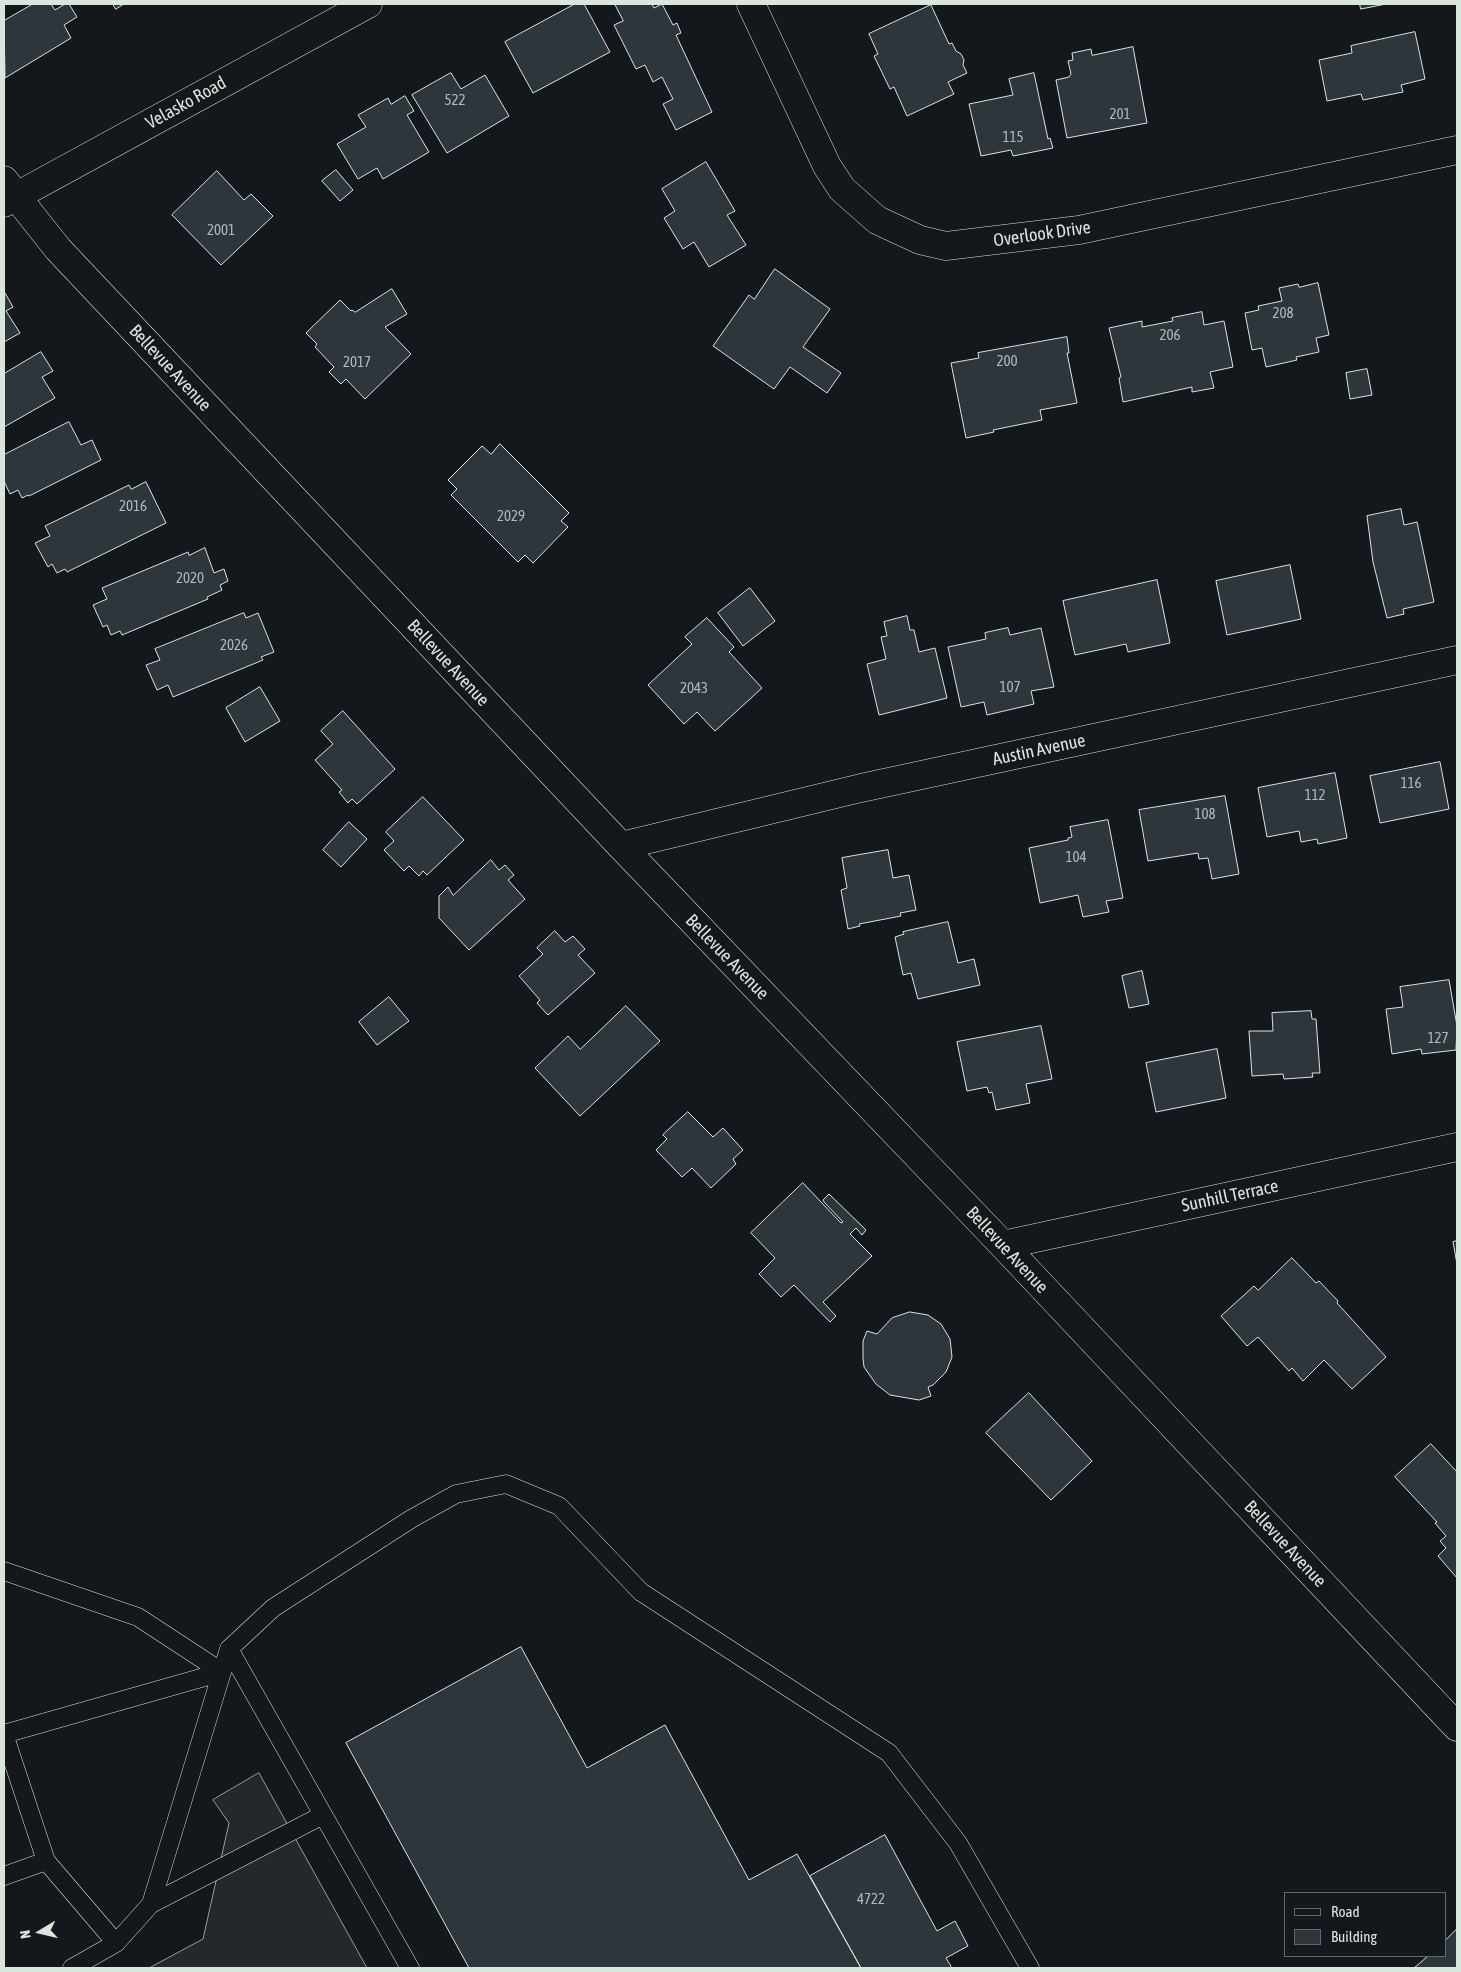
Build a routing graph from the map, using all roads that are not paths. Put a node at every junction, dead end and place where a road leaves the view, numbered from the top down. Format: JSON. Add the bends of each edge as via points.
{"nodes":[{"id":1,"x":368,"y":4,"type":"edge"},
{"id":2,"x":751,"y":4,"type":"edge"},
{"id":3,"x":1457,"y":150,"type":"edge"},
{"id":4,"x":8,"y":193,"type":"edge"},
{"id":5,"x":1457,"y":660,"type":"edge"},
{"id":6,"x":621,"y":846,"type":"junction"},
{"id":7,"x":1457,"y":1147,"type":"edge"},
{"id":8,"x":1003,"y":1245,"type":"junction"},
{"id":9,"x":4,"y":1570,"type":"edge"},
{"id":10,"x":230,"y":1649,"type":"junction"},
{"id":11,"x":222,"y":1672,"type":"junction"},
{"id":12,"x":1455,"y":1721,"type":"edge"},
{"id":13,"x":4,"y":1734,"type":"edge"},
{"id":14,"x":323,"y":1815,"type":"junction"},
{"id":15,"x":46,"y":1861,"type":"junction"},
{"id":16,"x":4,"y":1876,"type":"edge"},
{"id":17,"x":150,"y":1904,"type":"junction"},
{"id":18,"x":116,"y":1943,"type":"junction"},
{"id":19,"x":72,"y":1968,"type":"edge"},
{"id":20,"x":410,"y":1968,"type":"edge"},
{"id":21,"x":1030,"y":1968,"type":"edge"}],
"edges":[{"from":1,"to":4,"type":"street","name":"Velasko Road"},
{"from":2,"to":3,"type":"street","name":"Overlook Drive","via":[[827,166],[842,189],[877,220],[920,240],[946,246],[1079,230]]},
{"from":4,"to":6,"type":"street","name":"Bellevue Avenue"},
{"from":5,"to":6,"type":"street","name":"Austin Avenue","via":[[861,788]]},
{"from":6,"to":8,"type":"street","name":"Bellevue Avenue"},
{"from":7,"to":8,"type":"street","name":"Sunhill Terrace"},
{"from":8,"to":12,"type":"street","name":"Bellevue Avenue"},
{"from":9,"to":11,"type":"lane","via":[[138,1617]]},
{"from":10,"to":11,"type":"lane"},
{"from":10,"to":14,"type":"lane"},
{"from":10,"to":21,"type":"lane","via":[[273,1608],[411,1519],[456,1494],[506,1484],[559,1506],[641,1592],[889,1753],[958,1844]]},
{"from":11,"to":13,"type":"lane"},
{"from":11,"to":17,"type":"lane"},
{"from":13,"to":15,"type":"lane"},
{"from":14,"to":17,"type":"lane"},
{"from":14,"to":20,"type":"lane"},
{"from":15,"to":16,"type":"lane"},
{"from":15,"to":18,"type":"lane"},
{"from":17,"to":18,"type":"lane"},
{"from":18,"to":19,"type":"lane"}]}
